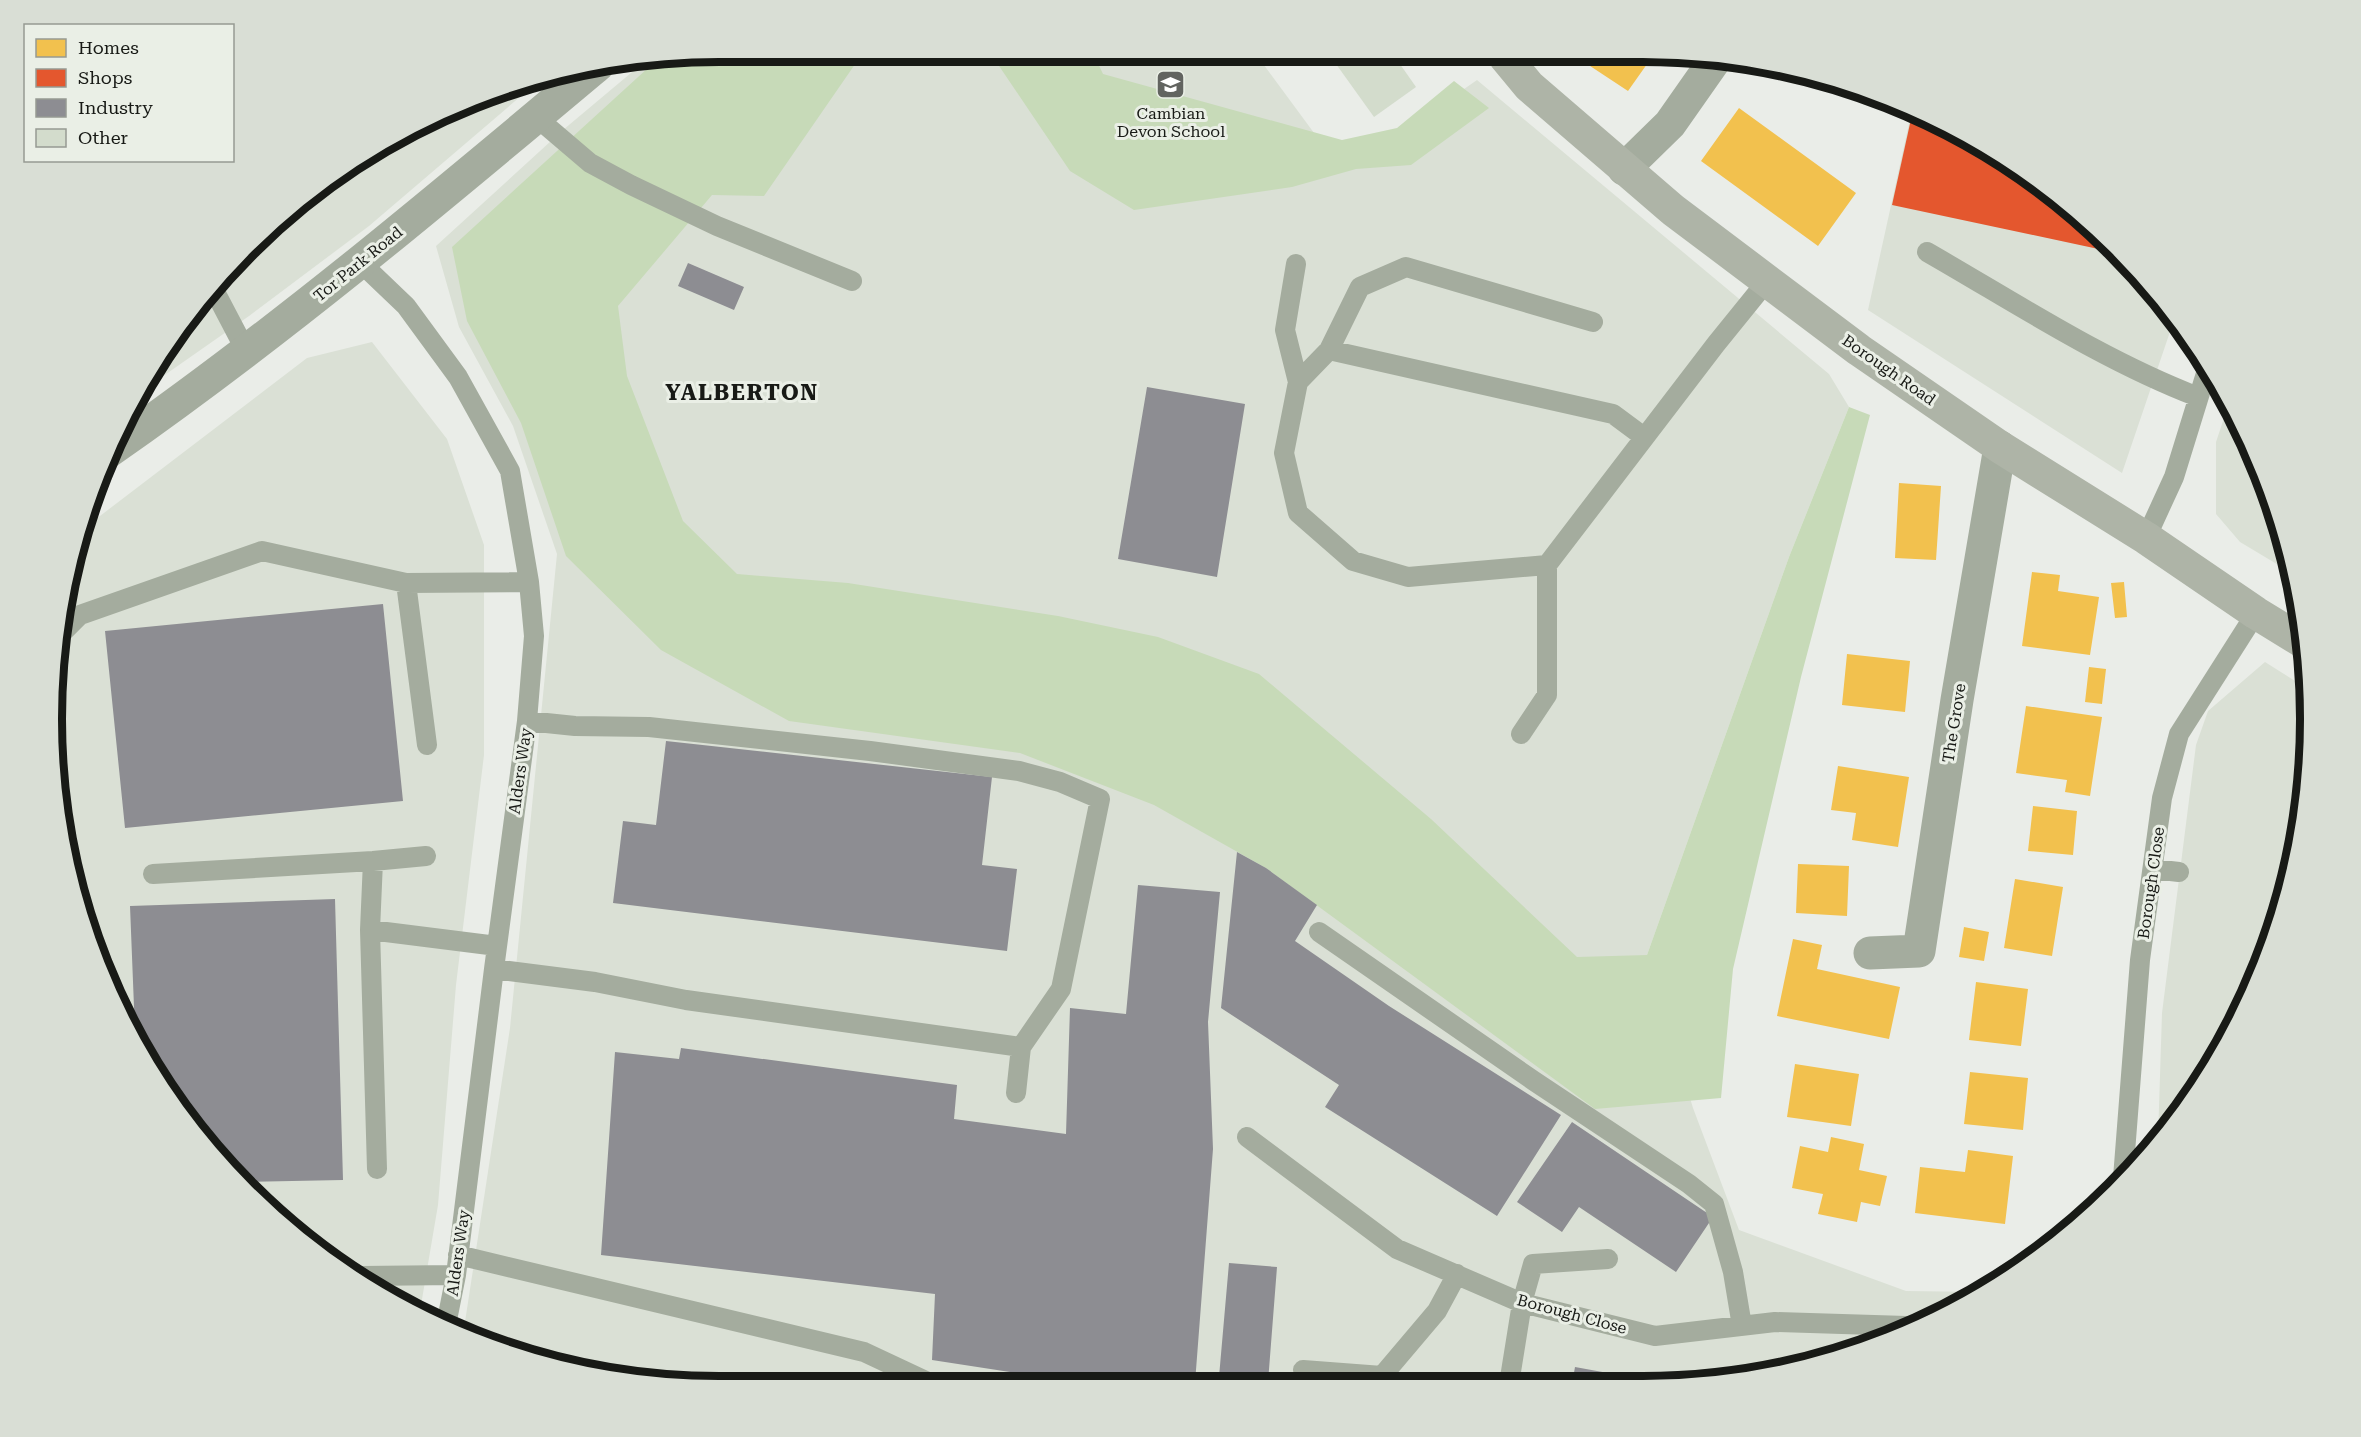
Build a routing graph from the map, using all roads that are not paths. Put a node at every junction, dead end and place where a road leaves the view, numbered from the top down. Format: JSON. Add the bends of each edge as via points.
{"nodes":[{"id":1,"x":1509,"y":62,"type":"edge"},
{"id":2,"x":1711,"y":65,"type":"edge"},
{"id":3,"x":586,"y":75,"type":"edge"},
{"id":4,"x":536,"y":117,"type":"junction"},
{"id":5,"x":1624,"y":169,"type":"junction"},
{"id":6,"x":1927,"y":252,"type":"dead end"},
{"id":7,"x":361,"y":263,"type":"junction"},
{"id":8,"x":1296,"y":264,"type":"dead end"},
{"id":9,"x":852,"y":281,"type":"dead end"},
{"id":10,"x":1767,"y":281,"type":"junction"},
{"id":11,"x":217,"y":295,"type":"edge"},
{"id":12,"x":1593,"y":322,"type":"dead end"},
{"id":13,"x":1329,"y":350,"type":"junction"},
{"id":14,"x":246,"y":351,"type":"junction"},
{"id":15,"x":2204,"y":379,"type":"edge"},
{"id":16,"x":1298,"y":382,"type":"junction"},
{"id":17,"x":2198,"y":397,"type":"junction"},
{"id":18,"x":1644,"y":437,"type":"junction"},
{"id":19,"x":123,"y":442,"type":"edge"},
{"id":20,"x":2000,"y":447,"type":"junction"},
{"id":21,"x":2146,"y":538,"type":"junction"},
{"id":22,"x":1546,"y":565,"type":"junction"},
{"id":23,"x":529,"y":582,"type":"junction"},
{"id":24,"x":406,"y":583,"type":"junction"},
{"id":25,"x":2256,"y":613,"type":"junction"},
{"id":26,"x":68,"y":627,"type":"edge"},
{"id":27,"x":2294,"y":637,"type":"edge"},
{"id":28,"x":527,"y":720,"type":"junction"},
{"id":29,"x":1521,"y":734,"type":"dead end"},
{"id":30,"x":427,"y":745,"type":"dead end"},
{"id":31,"x":426,"y":856,"type":"dead end"},
{"id":32,"x":373,"y":861,"type":"junction"},
{"id":33,"x":2153,"y":869,"type":"junction"},
{"id":34,"x":2179,"y":872,"type":"dead end"},
{"id":35,"x":153,"y":874,"type":"dead end"},
{"id":36,"x":370,"y":930,"type":"junction"},
{"id":37,"x":1319,"y":932,"type":"dead end"},
{"id":38,"x":497,"y":946,"type":"junction"},
{"id":39,"x":1870,"y":953,"type":"dead end"},
{"id":40,"x":494,"y":969,"type":"junction"},
{"id":41,"x":1021,"y":1047,"type":"junction"},
{"id":42,"x":1016,"y":1093,"type":"dead end"},
{"id":43,"x":1247,"y":1137,"type":"dead end"},
{"id":44,"x":2124,"y":1165,"type":"edge"},
{"id":45,"x":377,"y":1169,"type":"dead end"},
{"id":46,"x":458,"y":1256,"type":"junction"},
{"id":47,"x":1608,"y":1259,"type":"dead end"},
{"id":48,"x":1456,"y":1274,"type":"junction"},
{"id":49,"x":456,"y":1275,"type":"junction"},
{"id":50,"x":371,"y":1276,"type":"edge"},
{"id":51,"x":1522,"y":1303,"type":"junction"},
{"id":52,"x":448,"y":1317,"type":"edge"},
{"id":53,"x":1742,"y":1326,"type":"junction"},
{"id":54,"x":1893,"y":1326,"type":"edge"},
{"id":55,"x":1303,"y":1370,"type":"dead end"},
{"id":56,"x":915,"y":1376,"type":"edge"},
{"id":57,"x":1510,"y":1376,"type":"edge"}],
"edges":[{"from":1,"to":5,"type":"main road","name":"Borough Road","via":[[1529,86]]},
{"from":2,"to":5,"type":"street","via":[[1670,124]]},
{"from":3,"to":4,"type":"street","name":"Tor Park Road"},
{"from":4,"to":7,"type":"street","name":"Tor Park Road"},
{"from":4,"to":9,"type":"lane","via":[[590,162],[631,185],[717,226]]},
{"from":5,"to":10,"type":"main road","name":"Borough Road"},
{"from":6,"to":17,"type":"lane","via":[[2113,360]]},
{"from":7,"to":14,"type":"street","name":"Tor Park Road"},
{"from":7,"to":23,"type":"lane","name":"Alders Way","via":[[406,306],[458,376],[510,471]]},
{"from":8,"to":16,"type":"lane","via":[[1285,330]]},
{"from":10,"to":18,"type":"lane"},
{"from":10,"to":20,"type":"main road","name":"Borough Road"},
{"from":11,"to":14,"type":"lane"},
{"from":12,"to":13,"type":"lane","via":[[1406,267],[1360,287]]},
{"from":13,"to":16,"type":"lane"},
{"from":13,"to":18,"type":"lane","via":[[1613,414]]},
{"from":14,"to":19,"type":"street","name":"Tor Park Road"},
{"from":15,"to":17,"type":"lane"},
{"from":16,"to":22,"type":"lane","via":[[1284,453],[1298,513],[1353,561],[1408,576]]},
{"from":17,"to":21,"type":"lane","via":[[2174,477]]},
{"from":18,"to":22,"type":"lane"},
{"from":20,"to":21,"type":"main road","name":"Borough Road"},
{"from":20,"to":39,"type":"street","name":"The Grove","via":[[1919,951]]},
{"from":21,"to":25,"type":"main road","name":"Borough Road"},
{"from":22,"to":29,"type":"lane","via":[[1547,695]]},
{"from":23,"to":24,"type":"lane"},
{"from":23,"to":28,"type":"lane","name":"Alders Way","via":[[534,636]]},
{"from":24,"to":26,"type":"lane","via":[[262,551],[80,615]]},
{"from":24,"to":30,"type":"lane"},
{"from":25,"to":27,"type":"main road","name":"Borough Road"},
{"from":25,"to":33,"type":"lane","name":"Borough Close","via":[[2179,734],[2162,798]]},
{"from":28,"to":38,"type":"lane","name":"Alders Way"},
{"from":28,"to":41,"type":"lane","via":[[649,728],[1019,771],[1100,799],[1061,989]]},
{"from":31,"to":32,"type":"lane"},
{"from":32,"to":35,"type":"lane"},
{"from":32,"to":36,"type":"lane"},
{"from":33,"to":34,"type":"lane"},
{"from":33,"to":44,"type":"lane","name":"Borough Close","via":[[2140,960]]},
{"from":36,"to":38,"type":"lane"},
{"from":36,"to":45,"type":"lane"},
{"from":37,"to":53,"type":"lane","via":[[1714,1204],[1733,1272]]},
{"from":38,"to":40,"type":"lane","name":"Alders Way"},
{"from":40,"to":41,"type":"lane"},
{"from":40,"to":46,"type":"lane","name":"Alders Way"},
{"from":41,"to":42,"type":"lane"},
{"from":43,"to":48,"type":"lane","name":"Borough Close","via":[[1396,1249]]},
{"from":46,"to":49,"type":"lane","name":"Alders Way"},
{"from":46,"to":56,"type":"lane","via":[[864,1352]]},
{"from":47,"to":51,"type":"lane","via":[[1533,1264]]},
{"from":48,"to":51,"type":"lane","name":"Borough Close"},
{"from":48,"to":55,"type":"lane","via":[[1437,1311],[1382,1376]]},
{"from":49,"to":50,"type":"lane"},
{"from":49,"to":52,"type":"lane","name":"Alders Way"},
{"from":51,"to":53,"type":"lane","name":"Borough Close","via":[[1655,1336]]},
{"from":51,"to":57,"type":"lane"},
{"from":53,"to":54,"type":"lane","name":"Borough Close","via":[[1775,1322]]}]}
